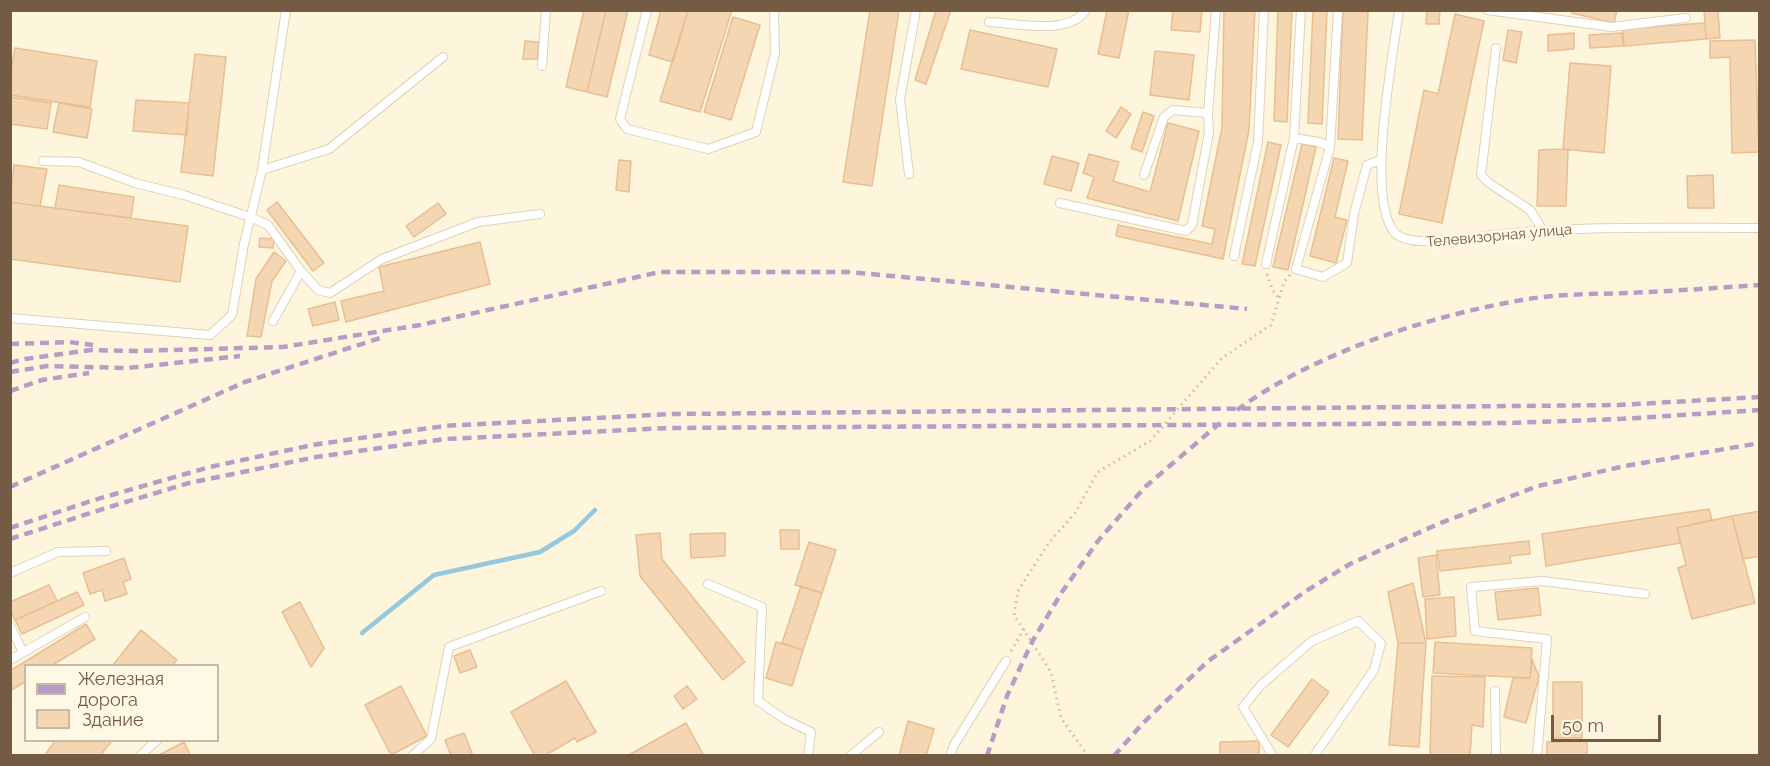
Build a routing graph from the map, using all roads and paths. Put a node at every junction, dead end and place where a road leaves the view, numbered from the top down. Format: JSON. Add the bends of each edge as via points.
{"nodes":[{"id":1,"x":286,"y":10,"type":"edge"},
{"id":2,"x":546,"y":10,"type":"edge"},
{"id":3,"x":647,"y":10,"type":"edge"},
{"id":4,"x":774,"y":10,"type":"edge"},
{"id":5,"x":916,"y":10,"type":"edge"},
{"id":6,"x":1086,"y":10,"type":"edge"},
{"id":7,"x":1216,"y":10,"type":"edge"},
{"id":8,"x":1264,"y":10,"type":"edge"},
{"id":9,"x":1301,"y":10,"type":"edge"},
{"id":10,"x":1338,"y":10,"type":"edge"},
{"id":11,"x":1400,"y":10,"type":"edge"},
{"id":12,"x":1487,"y":10,"type":"edge"},
{"id":13,"x":1504,"y":12,"type":"edge"},
{"id":14,"x":1686,"y":18,"type":"dead end"},
{"id":15,"x":989,"y":22,"type":"dead end"},
{"id":16,"x":1496,"y":48,"type":"dead end"},
{"id":17,"x":443,"y":57,"type":"dead end"},
{"id":18,"x":542,"y":66,"type":"dead end"},
{"id":19,"x":1208,"y":113,"type":"junction"},
{"id":20,"x":1294,"y":138,"type":"junction"},
{"id":21,"x":1330,"y":147,"type":"junction"},
{"id":22,"x":43,"y":160,"type":"dead end"},
{"id":23,"x":1380,"y":160,"type":"junction"},
{"id":24,"x":262,"y":170,"type":"junction"},
{"id":25,"x":909,"y":174,"type":"dead end"},
{"id":26,"x":1144,"y":175,"type":"dead end"},
{"id":27,"x":1060,"y":203,"type":"dead end"},
{"id":28,"x":540,"y":214,"type":"dead end"},
{"id":29,"x":250,"y":217,"type":"junction"},
{"id":30,"x":1760,"y":228,"type":"edge"},
{"id":31,"x":1542,"y":229,"type":"junction"},
{"id":32,"x":1234,"y":255,"type":"dead end"},
{"id":33,"x":1266,"y":264,"type":"joint"},
{"id":34,"x":1296,"y":269,"type":"junction"},
{"id":35,"x":301,"y":271,"type":"junction"},
{"id":36,"x":1279,"y":298,"type":"junction"},
{"id":37,"x":10,"y":318,"type":"edge"},
{"id":38,"x":273,"y":321,"type":"dead end"},
{"id":39,"x":106,"y":551,"type":"dead end"},
{"id":40,"x":10,"y":573,"type":"edge"},
{"id":41,"x":708,"y":584,"type":"dead end"},
{"id":42,"x":601,"y":591,"type":"dead end"},
{"id":43,"x":1645,"y":594,"type":"dead end"},
{"id":44,"x":85,"y":617,"type":"dead end"},
{"id":45,"x":10,"y":626,"type":"edge"},
{"id":46,"x":1024,"y":629,"type":"junction"},
{"id":47,"x":23,"y":652,"type":"junction"},
{"id":48,"x":10,"y":660,"type":"edge"},
{"id":49,"x":1006,"y":661,"type":"joint"},
{"id":50,"x":1495,"y":691,"type":"dead end"},
{"id":51,"x":879,"y":732,"type":"dead end"},
{"id":52,"x":156,"y":742,"type":"edge"},
{"id":53,"x":140,"y":756,"type":"edge"},
{"id":54,"x":412,"y":756,"type":"edge"},
{"id":55,"x":808,"y":756,"type":"edge"},
{"id":56,"x":850,"y":756,"type":"edge"},
{"id":57,"x":950,"y":756,"type":"edge"},
{"id":58,"x":1088,"y":756,"type":"edge"},
{"id":59,"x":1274,"y":756,"type":"edge"},
{"id":60,"x":1314,"y":756,"type":"edge"},
{"id":61,"x":1496,"y":756,"type":"edge"},
{"id":62,"x":1537,"y":756,"type":"edge"}],
"edges":[{"from":1,"to":24,"type":"lane"},
{"from":2,"to":18,"type":"lane"},
{"from":3,"to":4,"type":"lane","via":[[620,119],[627,129],[708,149],[756,132],[775,53]]},
{"from":5,"to":25,"type":"lane","via":[[900,99]]},
{"from":6,"to":15,"type":"lane","via":[[1074,21],[1052,27]]},
{"from":7,"to":19,"type":"lane"},
{"from":8,"to":32,"type":"lane","via":[[1258,142]]},
{"from":9,"to":20,"type":"lane"},
{"from":10,"to":21,"type":"lane"},
{"from":11,"to":23,"type":"lane","name":"Телевизорная улица"},
{"from":12,"to":13,"type":"lane"},
{"from":13,"to":14,"type":"lane","via":[[1612,27]]},
{"from":16,"to":31,"type":"lane","via":[[1481,175],[1530,210]]},
{"from":17,"to":24,"type":"lane","via":[[329,149]]},
{"from":19,"to":26,"type":"lane","via":[[1173,110],[1164,117]]},
{"from":19,"to":27,"type":"lane","via":[[1209,132],[1192,225],[1186,231]]},
{"from":20,"to":21,"type":"lane"},
{"from":20,"to":33,"type":"lane"},
{"from":21,"to":34,"type":"lane"},
{"from":22,"to":29,"type":"lane","via":[[79,162]]},
{"from":23,"to":31,"type":"lane","name":"Телевизорная улица","via":[[1383,208],[1396,235],[1419,243]]},
{"from":23,"to":34,"type":"lane","via":[[1367,165],[1347,263],[1323,277]]},
{"from":24,"to":29,"type":"lane"},
{"from":28,"to":35,"type":"lane","via":[[478,222],[382,259],[330,293],[318,290]]},
{"from":29,"to":35,"type":"lane","via":[[268,225]]},
{"from":29,"to":37,"type":"lane","via":[[232,315],[210,335]]},
{"from":30,"to":31,"type":"lane","name":"Телевизорная улица"},
{"from":33,"to":36,"type":"path","via":[[1267,278]]},
{"from":34,"to":36,"type":"path","via":[[1284,282]]},
{"from":35,"to":38,"type":"lane"},
{"from":36,"to":46,"type":"path","via":[[1271,325],[1222,358],[1150,441],[1098,472],[1075,513],[1048,544],[1017,591],[1014,615]]},
{"from":39,"to":40,"type":"lane","via":[[58,552]]},
{"from":41,"to":55,"type":"lane","via":[[762,607],[758,701],[811,732]]},
{"from":42,"to":54,"type":"lane","via":[[449,647],[431,739]]},
{"from":43,"to":62,"type":"lane","via":[[1542,581],[1471,587],[1475,631],[1547,639]]},
{"from":44,"to":47,"type":"lane"},
{"from":45,"to":47,"type":"lane"},
{"from":46,"to":49,"type":"path"},
{"from":46,"to":58,"type":"path","via":[[1051,672],[1060,718]]},
{"from":47,"to":48,"type":"lane"},
{"from":49,"to":57,"type":"lane"},
{"from":50,"to":61,"type":"lane"},
{"from":51,"to":56,"type":"lane"},
{"from":52,"to":53,"type":"lane"},
{"from":59,"to":60,"type":"lane","via":[[1243,707],[1261,685],[1312,641],[1358,621],[1381,643],[1374,670]]}]}
